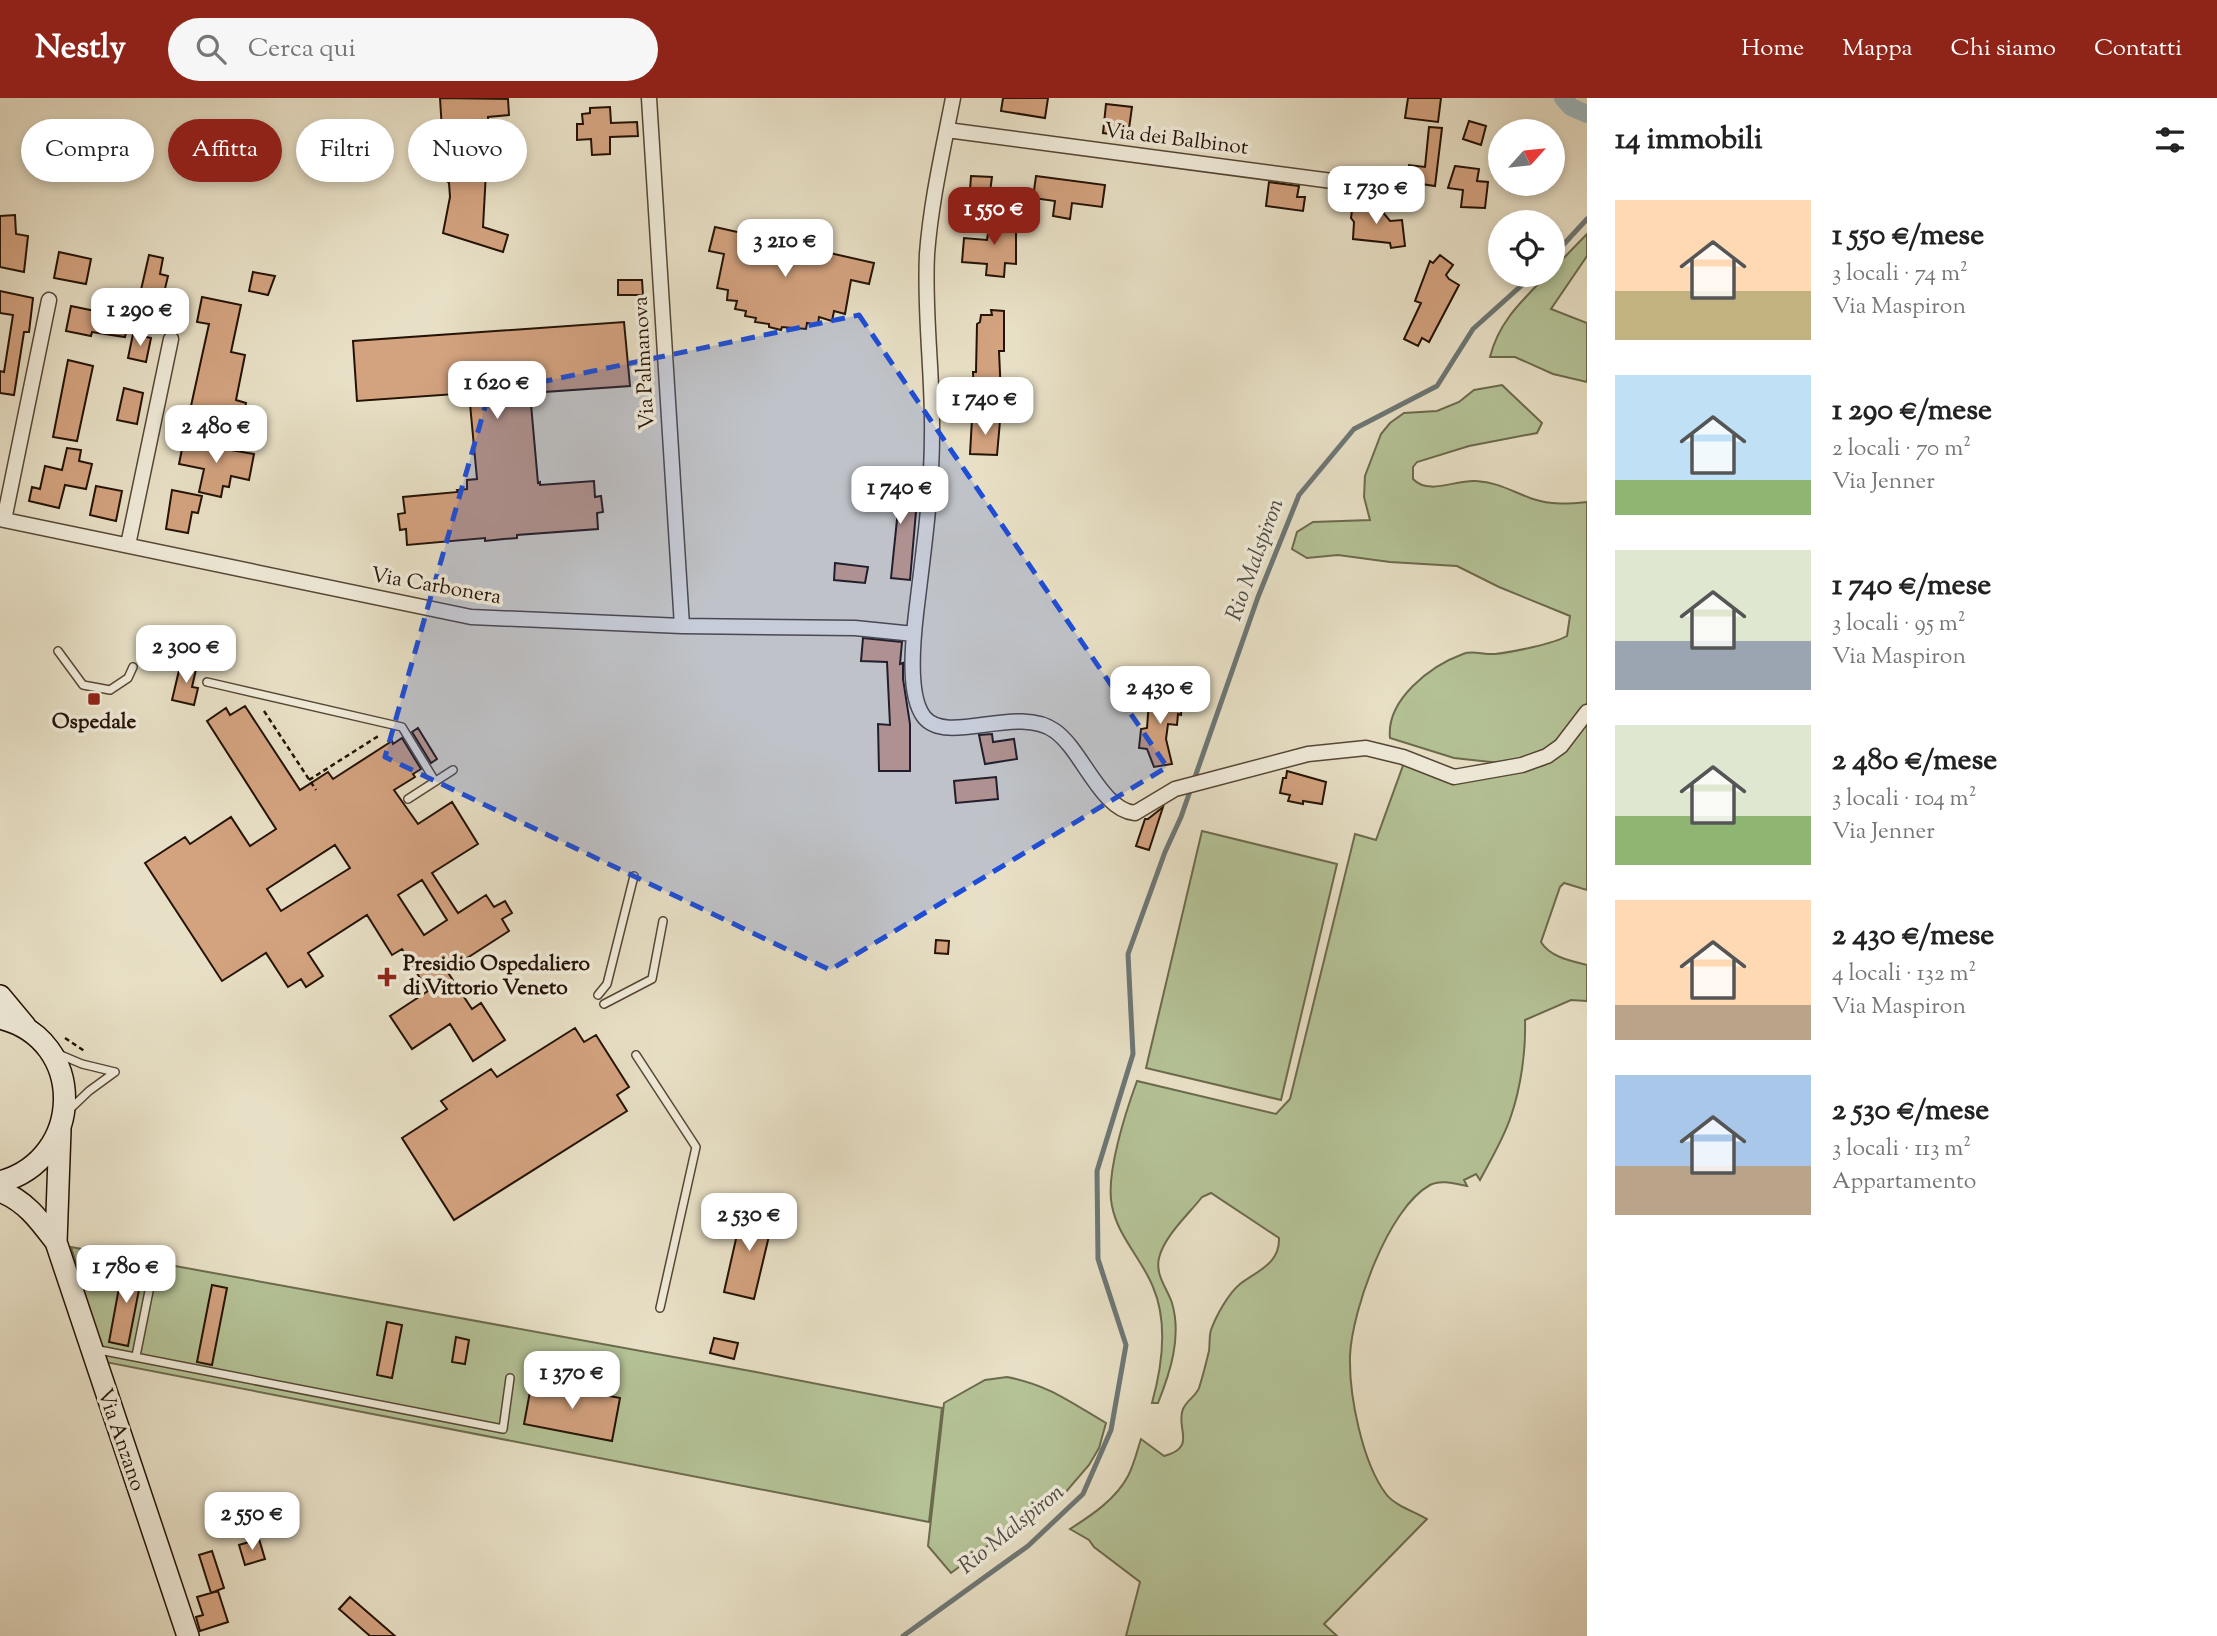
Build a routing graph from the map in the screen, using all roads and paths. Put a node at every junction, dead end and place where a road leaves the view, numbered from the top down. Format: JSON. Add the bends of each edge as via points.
{"nodes":[{"id":1,"x":649,"y":98,"type":"edge"},
{"id":2,"x":953,"y":98,"type":"edge"},
{"id":3,"x":947,"y":130,"type":"junction"},
{"id":4,"x":1398,"y":199,"type":"dead end"},
{"id":5,"x":49,"y":299,"type":"dead end"},
{"id":6,"x":171,"y":339,"type":"dead end"},
{"id":7,"x":2,"y":519,"type":"edge"},
{"id":8,"x":128,"y":545,"type":"junction"},
{"id":9,"x":682,"y":626,"type":"junction"},
{"id":10,"x":914,"y":634,"type":"junction"},
{"id":11,"x":58,"y":651,"type":"dead end"},
{"id":12,"x":133,"y":667,"type":"dead end"},
{"id":13,"x":207,"y":682,"type":"dead end"},
{"id":14,"x":264,"y":711,"type":"dead end"},
{"id":15,"x":1587,"y":712,"type":"edge"},
{"id":16,"x":394,"y":726,"type":"junction"},
{"id":17,"x":453,"y":770,"type":"dead end"},
{"id":18,"x":309,"y":780,"type":"junction"},
{"id":19,"x":435,"y":781,"type":"junction"},
{"id":20,"x":316,"y":790,"type":"dead end"},
{"id":21,"x":408,"y":799,"type":"dead end"},
{"id":22,"x":634,"y":876,"type":"dead end"},
{"id":23,"x":663,"y":921,"type":"dead end"},
{"id":24,"x":598,"y":995,"type":"dead end"},
{"id":25,"x":0,"y":996,"type":"edge"},
{"id":26,"x":604,"y":1004,"type":"dead end"},
{"id":27,"x":0,"y":1018,"type":"edge"},
{"id":28,"x":29,"y":1031,"type":"junction"},
{"id":29,"x":49,"y":1050,"type":"junction"},
{"id":30,"x":636,"y":1055,"type":"dead end"},
{"id":31,"x":62,"y":1122,"type":"junction"},
{"id":32,"x":0,"y":1182,"type":"edge"},
{"id":33,"x":0,"y":1191,"type":"edge"},
{"id":34,"x":56,"y":1242,"type":"junction"},
{"id":35,"x":150,"y":1286,"type":"dead end"},
{"id":36,"x":660,"y":1308,"type":"dead end"},
{"id":37,"x":90,"y":1348,"type":"junction"},
{"id":38,"x":136,"y":1356,"type":"junction"},
{"id":39,"x":510,"y":1378,"type":"dead end"},
{"id":40,"x":188,"y":1636,"type":"edge"}],
"edges":[{"from":1,"to":9,"type":"street","name":"Via Palmanova"},
{"from":2,"to":3,"type":"street"},
{"from":3,"to":4,"type":"street","name":"Via dei Balbinot","via":[[1347,183]]},
{"from":3,"to":10,"type":"street","via":[[933,194],[927,257],[932,469]]},
{"from":5,"to":7,"type":"street"},
{"from":6,"to":8,"type":"street"},
{"from":7,"to":8,"type":"street","name":"Via Carbonera"},
{"from":8,"to":9,"type":"street","name":"Via Carbonera","via":[[471,617]]},
{"from":9,"to":10,"type":"street","name":"Via Carbonera","via":[[855,628]]},
{"from":10,"to":15,"type":"street","via":[[915,694],[930,723],[947,729],[1007,721],[1045,725],[1071,746],[1107,796],[1130,812],[1175,789],[1308,754],[1366,748],[1454,777],[1522,765],[1561,746]]},
{"from":11,"to":12,"type":"lane","via":[[83,685],[110,690],[128,678]]},
{"from":13,"to":16,"type":"lane"},
{"from":14,"to":18,"type":"path"},
{"from":16,"to":18,"type":"path"},
{"from":16,"to":19,"type":"lane","via":[[402,727]]},
{"from":17,"to":19,"type":"lane"},
{"from":18,"to":20,"type":"path"},
{"from":19,"to":21,"type":"lane"},
{"from":22,"to":24,"type":"lane","via":[[607,984]]},
{"from":23,"to":26,"type":"lane","via":[[652,979]]},
{"from":25,"to":28,"type":"main road"},
{"from":27,"to":28,"type":"main road"},
{"from":28,"to":29,"type":"main road"},
{"from":29,"to":31,"type":"main road","name":"Via Anzano","via":[[65,1092]]},
{"from":29,"to":31,"type":"lane","via":[[116,1072],[89,1091]]},
{"from":30,"to":36,"type":"lane","via":[[696,1147]]},
{"from":31,"to":32,"type":"main road","via":[[51,1148],[38,1163]]},
{"from":31,"to":34,"type":"main road","name":"Via Anzano"},
{"from":33,"to":34,"type":"main road","name":"Via Anzano","via":[[35,1214]]},
{"from":34,"to":37,"type":"main road","name":"Via Anzano"},
{"from":35,"to":38,"type":"lane"},
{"from":37,"to":38,"type":"lane"},
{"from":37,"to":40,"type":"main road","name":"Via Anzano"},
{"from":38,"to":39,"type":"lane","via":[[503,1429]]}]}
